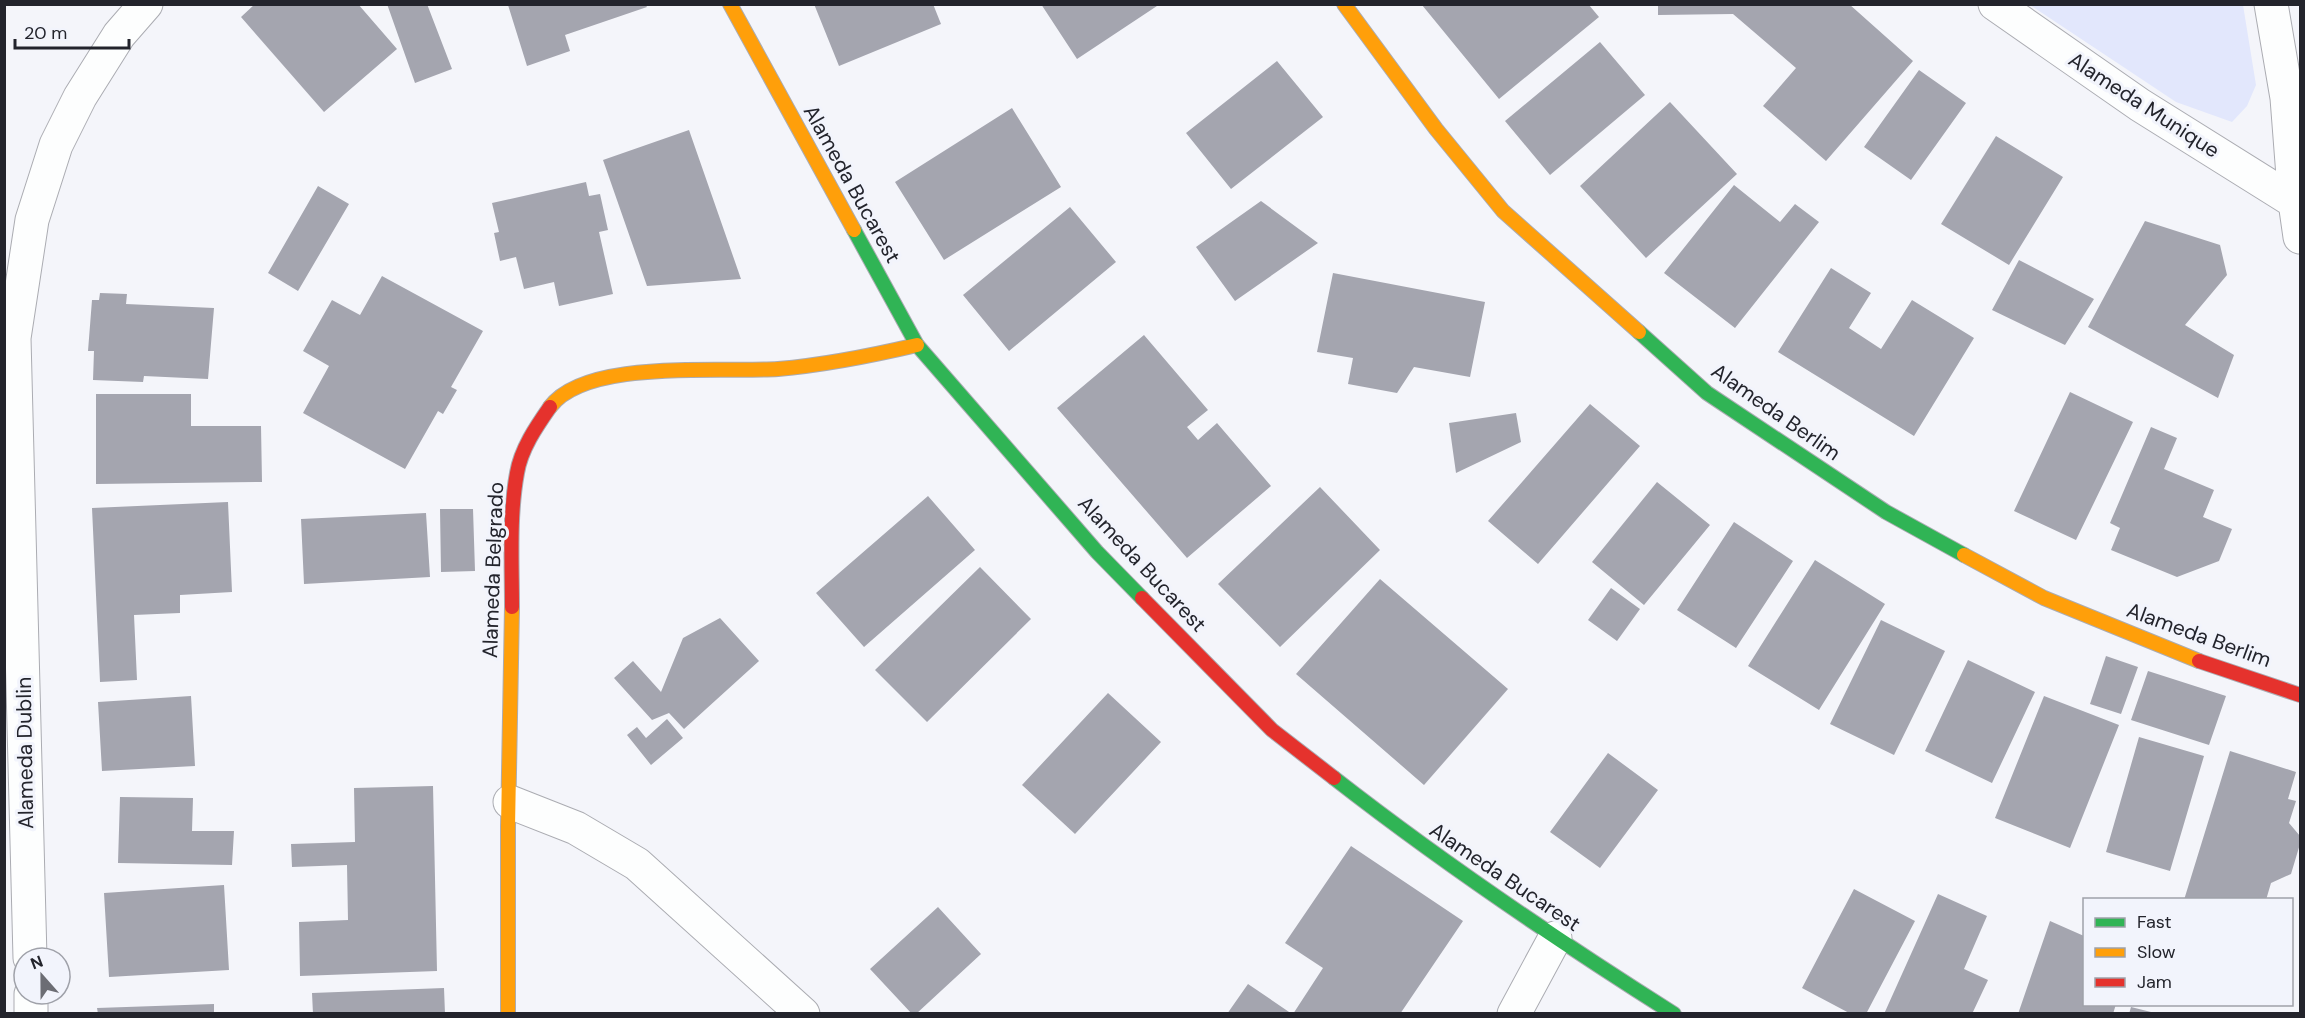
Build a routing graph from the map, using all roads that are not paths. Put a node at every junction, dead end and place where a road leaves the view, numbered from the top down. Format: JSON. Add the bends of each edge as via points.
{"nodes":[{"id":1,"x":146,"y":4,"type":"edge"},
{"id":2,"x":730,"y":4,"type":"edge"},
{"id":3,"x":1344,"y":4,"type":"edge"},
{"id":4,"x":1995,"y":4,"type":"edge"},
{"id":5,"x":2271,"y":4,"type":"edge"},
{"id":6,"x":2295,"y":202,"type":"junction"},
{"id":7,"x":2301,"y":237,"type":"edge"},
{"id":8,"x":917,"y":345,"type":"junction"},
{"id":9,"x":2301,"y":694,"type":"edge"},
{"id":10,"x":510,"y":802,"type":"junction"},
{"id":11,"x":1556,"y":938,"type":"junction"},
{"id":12,"x":30,"y":946,"type":"edge"},
{"id":13,"x":508,"y":1014,"type":"edge"},
{"id":14,"x":803,"y":1014,"type":"edge"},
{"id":15,"x":1514,"y":1014,"type":"edge"},
{"id":16,"x":1674,"y":1014,"type":"edge"}],
"edges":[{"from":1,"to":12,"type":"street","name":"Alameda Dublin","via":[[119,35],[80,97],[56,145],[32,220],[14,338]]},
{"from":2,"to":8,"type":"street","name":"Alameda Bucarest"},
{"from":3,"to":9,"type":"street","name":"Alameda Berlim","via":[[1436,129],[1503,211],[1707,393],[1886,512],[2044,598],[2197,660]]},
{"from":4,"to":6,"type":"street","name":"Alameda Munique","via":[[2140,105]]},
{"from":5,"to":6,"type":"street","via":[[2287,98]]},
{"from":6,"to":7,"type":"street"},
{"from":8,"to":10,"type":"street","name":"Alameda Belgrado","via":[[838,363],[598,378],[556,399],[532,432],[517,471],[513,516]]},
{"from":8,"to":11,"type":"street","name":"Alameda Bucarest","via":[[1097,552],[1272,730],[1415,842]]},
{"from":10,"to":13,"type":"street","name":"Alameda Belgrado","via":[[506,889]]},
{"from":10,"to":14,"type":"street","via":[[576,828],[637,864]]},
{"from":11,"to":15,"type":"street"},
{"from":11,"to":16,"type":"street","name":"Alameda Bucarest"}]}
